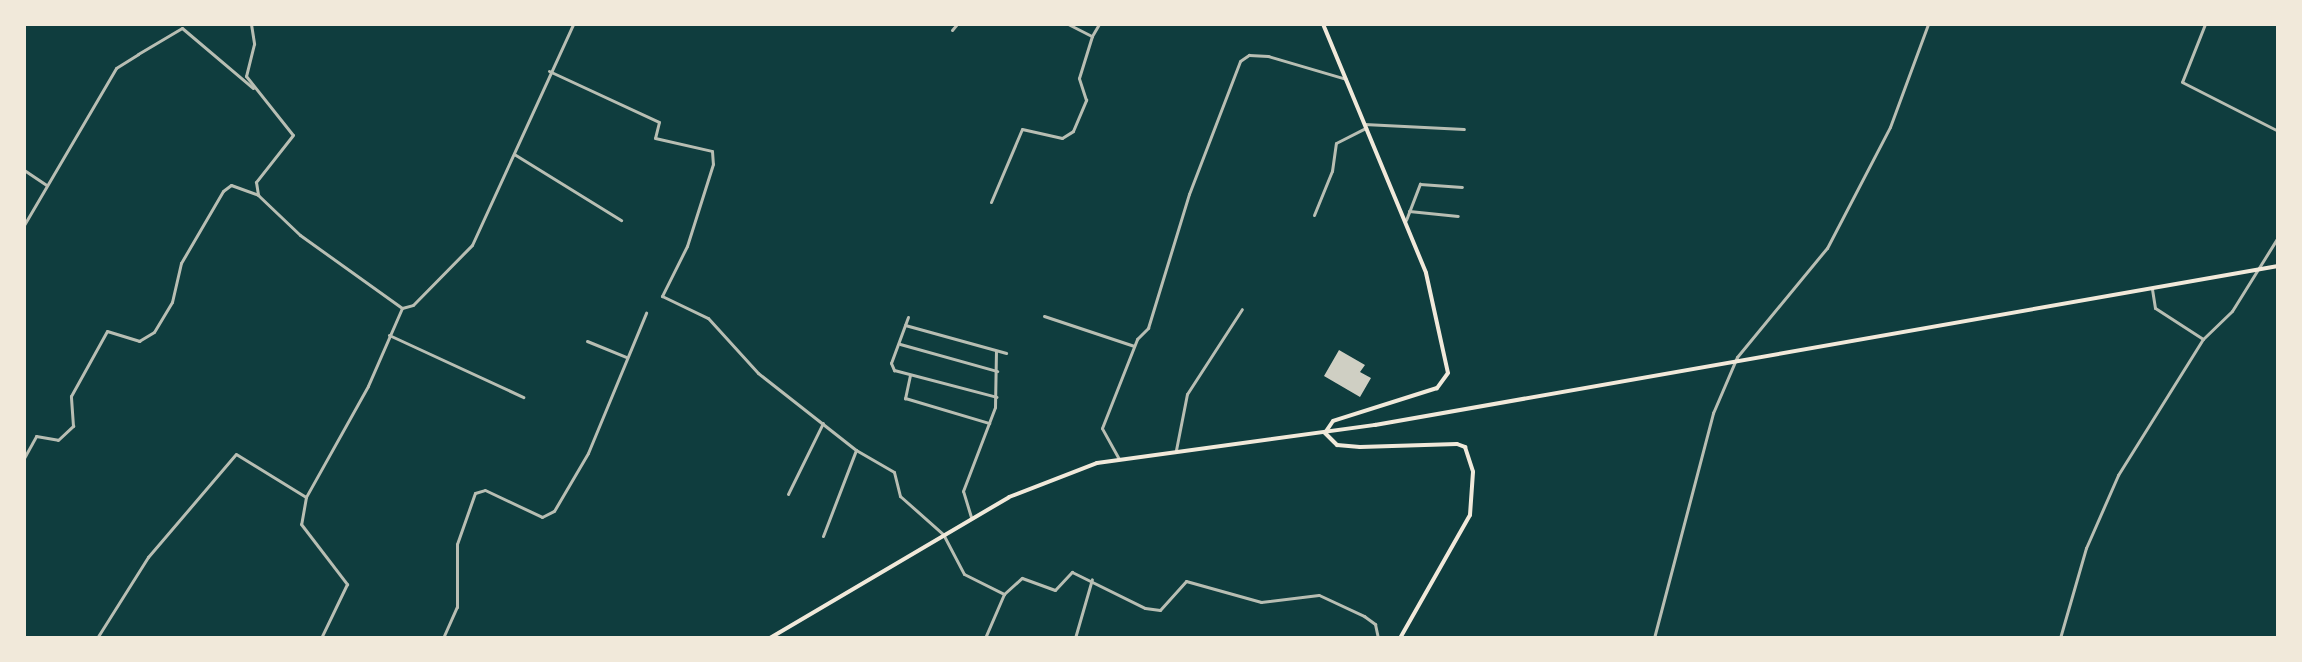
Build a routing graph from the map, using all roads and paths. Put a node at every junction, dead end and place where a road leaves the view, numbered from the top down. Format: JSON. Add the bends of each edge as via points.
{"nodes":[{"id":1,"x":251,"y":24,"type":"edge"},
{"id":2,"x":573,"y":24,"type":"edge"},
{"id":3,"x":957,"y":24,"type":"edge"},
{"id":4,"x":1068,"y":24,"type":"edge"},
{"id":5,"x":1099,"y":24,"type":"edge"},
{"id":6,"x":1323,"y":24,"type":"edge"},
{"id":7,"x":1928,"y":24,"type":"edge"},
{"id":8,"x":2205,"y":24,"type":"edge"},
{"id":9,"x":952,"y":30,"type":"dead end"},
{"id":10,"x":1092,"y":36,"type":"junction"},
{"id":11,"x":549,"y":71,"type":"junction"},
{"id":12,"x":1346,"y":79,"type":"junction"},
{"id":13,"x":253,"y":88,"type":"junction"},
{"id":14,"x":1365,"y":126,"type":"junction"},
{"id":15,"x":1464,"y":129,"type":"dead end"},
{"id":16,"x":2278,"y":131,"type":"edge"},
{"id":17,"x":514,"y":154,"type":"junction"},
{"id":18,"x":24,"y":170,"type":"edge"},
{"id":19,"x":46,"y":185,"type":"junction"},
{"id":20,"x":1462,"y":187,"type":"dead end"},
{"id":21,"x":258,"y":195,"type":"junction"},
{"id":22,"x":991,"y":202,"type":"dead end"},
{"id":23,"x":1409,"y":211,"type":"junction"},
{"id":24,"x":1314,"y":215,"type":"dead end"},
{"id":25,"x":1458,"y":216,"type":"dead end"},
{"id":26,"x":621,"y":220,"type":"dead end"},
{"id":27,"x":1405,"y":224,"type":"junction"},
{"id":28,"x":24,"y":225,"type":"edge"},
{"id":29,"x":2278,"y":237,"type":"edge"},
{"id":30,"x":2278,"y":266,"type":"edge"},
{"id":31,"x":2260,"y":269,"type":"junction"},
{"id":32,"x":2152,"y":288,"type":"junction"},
{"id":33,"x":402,"y":308,"type":"junction"},
{"id":34,"x":1242,"y":309,"type":"dead end"},
{"id":35,"x":646,"y":313,"type":"dead end"},
{"id":36,"x":1044,"y":316,"type":"dead end"},
{"id":37,"x":908,"y":317,"type":"dead end"},
{"id":38,"x":905,"y":325,"type":"junction"},
{"id":39,"x":949,"y":328,"type":"dead end"},
{"id":40,"x":389,"y":335,"type":"junction"},
{"id":41,"x":947,"y":337,"type":"junction"},
{"id":42,"x":2203,"y":339,"type":"junction"},
{"id":43,"x":587,"y":341,"type":"dead end"},
{"id":44,"x":899,"y":344,"type":"junction"},
{"id":45,"x":1134,"y":346,"type":"junction"},
{"id":46,"x":996,"y":351,"type":"junction"},
{"id":47,"x":1006,"y":353,"type":"dead end"},
{"id":48,"x":626,"y":357,"type":"junction"},
{"id":49,"x":1737,"y":357,"type":"junction"},
{"id":50,"x":997,"y":371,"type":"junction"},
{"id":51,"x":910,"y":375,"type":"junction"},
{"id":52,"x":523,"y":397,"type":"dead end"},
{"id":53,"x":997,"y":397,"type":"junction"},
{"id":54,"x":823,"y":423,"type":"junction"},
{"id":55,"x":989,"y":423,"type":"junction"},
{"id":56,"x":1325,"y":433,"type":"junction"},
{"id":57,"x":856,"y":450,"type":"junction"},
{"id":58,"x":1176,"y":450,"type":"junction"},
{"id":59,"x":24,"y":458,"type":"edge"},
{"id":60,"x":1119,"y":459,"type":"junction"},
{"id":61,"x":788,"y":494,"type":"dead end"},
{"id":62,"x":306,"y":497,"type":"junction"},
{"id":63,"x":971,"y":517,"type":"junction"},
{"id":64,"x":943,"y":534,"type":"junction"},
{"id":65,"x":823,"y":536,"type":"dead end"},
{"id":66,"x":1092,"y":579,"type":"junction"},
{"id":67,"x":1004,"y":594,"type":"junction"},
{"id":68,"x":97,"y":638,"type":"edge"},
{"id":69,"x":321,"y":638,"type":"edge"},
{"id":70,"x":443,"y":638,"type":"edge"},
{"id":71,"x":770,"y":638,"type":"edge"},
{"id":72,"x":985,"y":638,"type":"edge"},
{"id":73,"x":1075,"y":638,"type":"edge"},
{"id":74,"x":1378,"y":638,"type":"edge"},
{"id":75,"x":1400,"y":638,"type":"edge"},
{"id":76,"x":1654,"y":638,"type":"edge"},
{"id":77,"x":2060,"y":638,"type":"edge"}],
"edges":[{"from":1,"to":13,"type":"street","via":[[254,44],[246,76]]},
{"from":2,"to":11,"type":"street"},
{"from":3,"to":9,"type":"street"},
{"from":4,"to":10,"type":"street"},
{"from":5,"to":10,"type":"street"},
{"from":6,"to":12,"type":"main road"},
{"from":7,"to":49,"type":"street","via":[[1890,127],[1827,248]]},
{"from":8,"to":16,"type":"street","via":[[2182,82]]},
{"from":10,"to":22,"type":"street","via":[[1079,78],[1086,100],[1073,131],[1062,138],[1022,129]]},
{"from":11,"to":17,"type":"street"},
{"from":11,"to":54,"type":"street","via":[[659,122],[655,138],[712,151],[713,164],[687,246],[662,296],[708,318],[758,373]]},
{"from":12,"to":14,"type":"main road"},
{"from":12,"to":45,"type":"street","via":[[1268,56],[1249,55],[1240,61],[1189,194],[1148,328]]},
{"from":13,"to":19,"type":"street","via":[[182,28],[116,68]]},
{"from":13,"to":21,"type":"street","via":[[292,127],[293,135],[256,182]]},
{"from":14,"to":15,"type":"street"},
{"from":14,"to":24,"type":"street","via":[[1336,143],[1332,171]]},
{"from":14,"to":27,"type":"main road"},
{"from":17,"to":26,"type":"street"},
{"from":17,"to":33,"type":"street","via":[[472,245],[413,305]]},
{"from":18,"to":19,"type":"street"},
{"from":19,"to":28,"type":"street"},
{"from":20,"to":23,"type":"street","via":[[1420,184]]},
{"from":21,"to":33,"type":"street","via":[[300,235]]},
{"from":21,"to":59,"type":"street","via":[[231,185],[223,191],[181,263],[172,302],[154,332],[139,341],[107,331],[71,396],[73,426],[58,440],[36,436]]},
{"from":23,"to":25,"type":"street"},
{"from":23,"to":27,"type":"street"},
{"from":27,"to":56,"type":"main road","via":[[1426,273],[1447,378],[1437,388],[1333,421]]},
{"from":29,"to":31,"type":"street"},
{"from":30,"to":31,"type":"main road"},
{"from":31,"to":32,"type":"main road"},
{"from":31,"to":42,"type":"street","via":[[2218,329]]},
{"from":32,"to":42,"type":"street","via":[[2155,308]]},
{"from":32,"to":49,"type":"main road"},
{"from":33,"to":40,"type":"street"},
{"from":34,"to":58,"type":"street","via":[[1187,394]]},
{"from":35,"to":48,"type":"street"},
{"from":36,"to":45,"type":"street"},
{"from":37,"to":38,"type":"street"},
{"from":38,"to":41,"type":"street"},
{"from":38,"to":44,"type":"street"},
{"from":39,"to":41,"type":"street"},
{"from":40,"to":52,"type":"street"},
{"from":40,"to":62,"type":"street","via":[[368,386]]},
{"from":41,"to":46,"type":"street"},
{"from":42,"to":77,"type":"street","via":[[2118,475],[2086,548]]},
{"from":43,"to":48,"type":"street"},
{"from":44,"to":50,"type":"street"},
{"from":44,"to":51,"type":"street","via":[[892,368]]},
{"from":45,"to":60,"type":"street","via":[[1102,428]]},
{"from":46,"to":47,"type":"street"},
{"from":46,"to":50,"type":"street"},
{"from":48,"to":70,"type":"street","via":[[588,453],[549,517],[485,490],[475,493],[457,544],[457,607]]},
{"from":49,"to":56,"type":"main road"},
{"from":49,"to":76,"type":"street","via":[[1713,413]]},
{"from":50,"to":53,"type":"street"},
{"from":51,"to":53,"type":"street"},
{"from":51,"to":55,"type":"street","via":[[905,398]]},
{"from":53,"to":55,"type":"street"},
{"from":54,"to":57,"type":"street"},
{"from":54,"to":61,"type":"street"},
{"from":55,"to":63,"type":"street","via":[[963,491]]},
{"from":56,"to":58,"type":"main road"},
{"from":56,"to":75,"type":"main road","via":[[1337,445],[1457,444],[1468,453],[1473,472],[1470,515]]},
{"from":57,"to":64,"type":"street","via":[[894,472],[900,496]]},
{"from":57,"to":65,"type":"street"},
{"from":58,"to":60,"type":"main road"},
{"from":60,"to":63,"type":"main road","via":[[1051,478]]},
{"from":62,"to":68,"type":"street","via":[[236,454],[148,557]]},
{"from":62,"to":69,"type":"street","via":[[301,524],[347,584]]},
{"from":63,"to":64,"type":"main road"},
{"from":64,"to":67,"type":"street","via":[[964,574]]},
{"from":64,"to":71,"type":"main road"},
{"from":66,"to":67,"type":"street","via":[[1072,572],[1055,590],[1022,578]]},
{"from":66,"to":73,"type":"street"},
{"from":66,"to":74,"type":"street","via":[[1145,608],[1160,610],[1186,581],[1261,602],[1327,596],[1375,624]]},
{"from":67,"to":72,"type":"street"}]}
